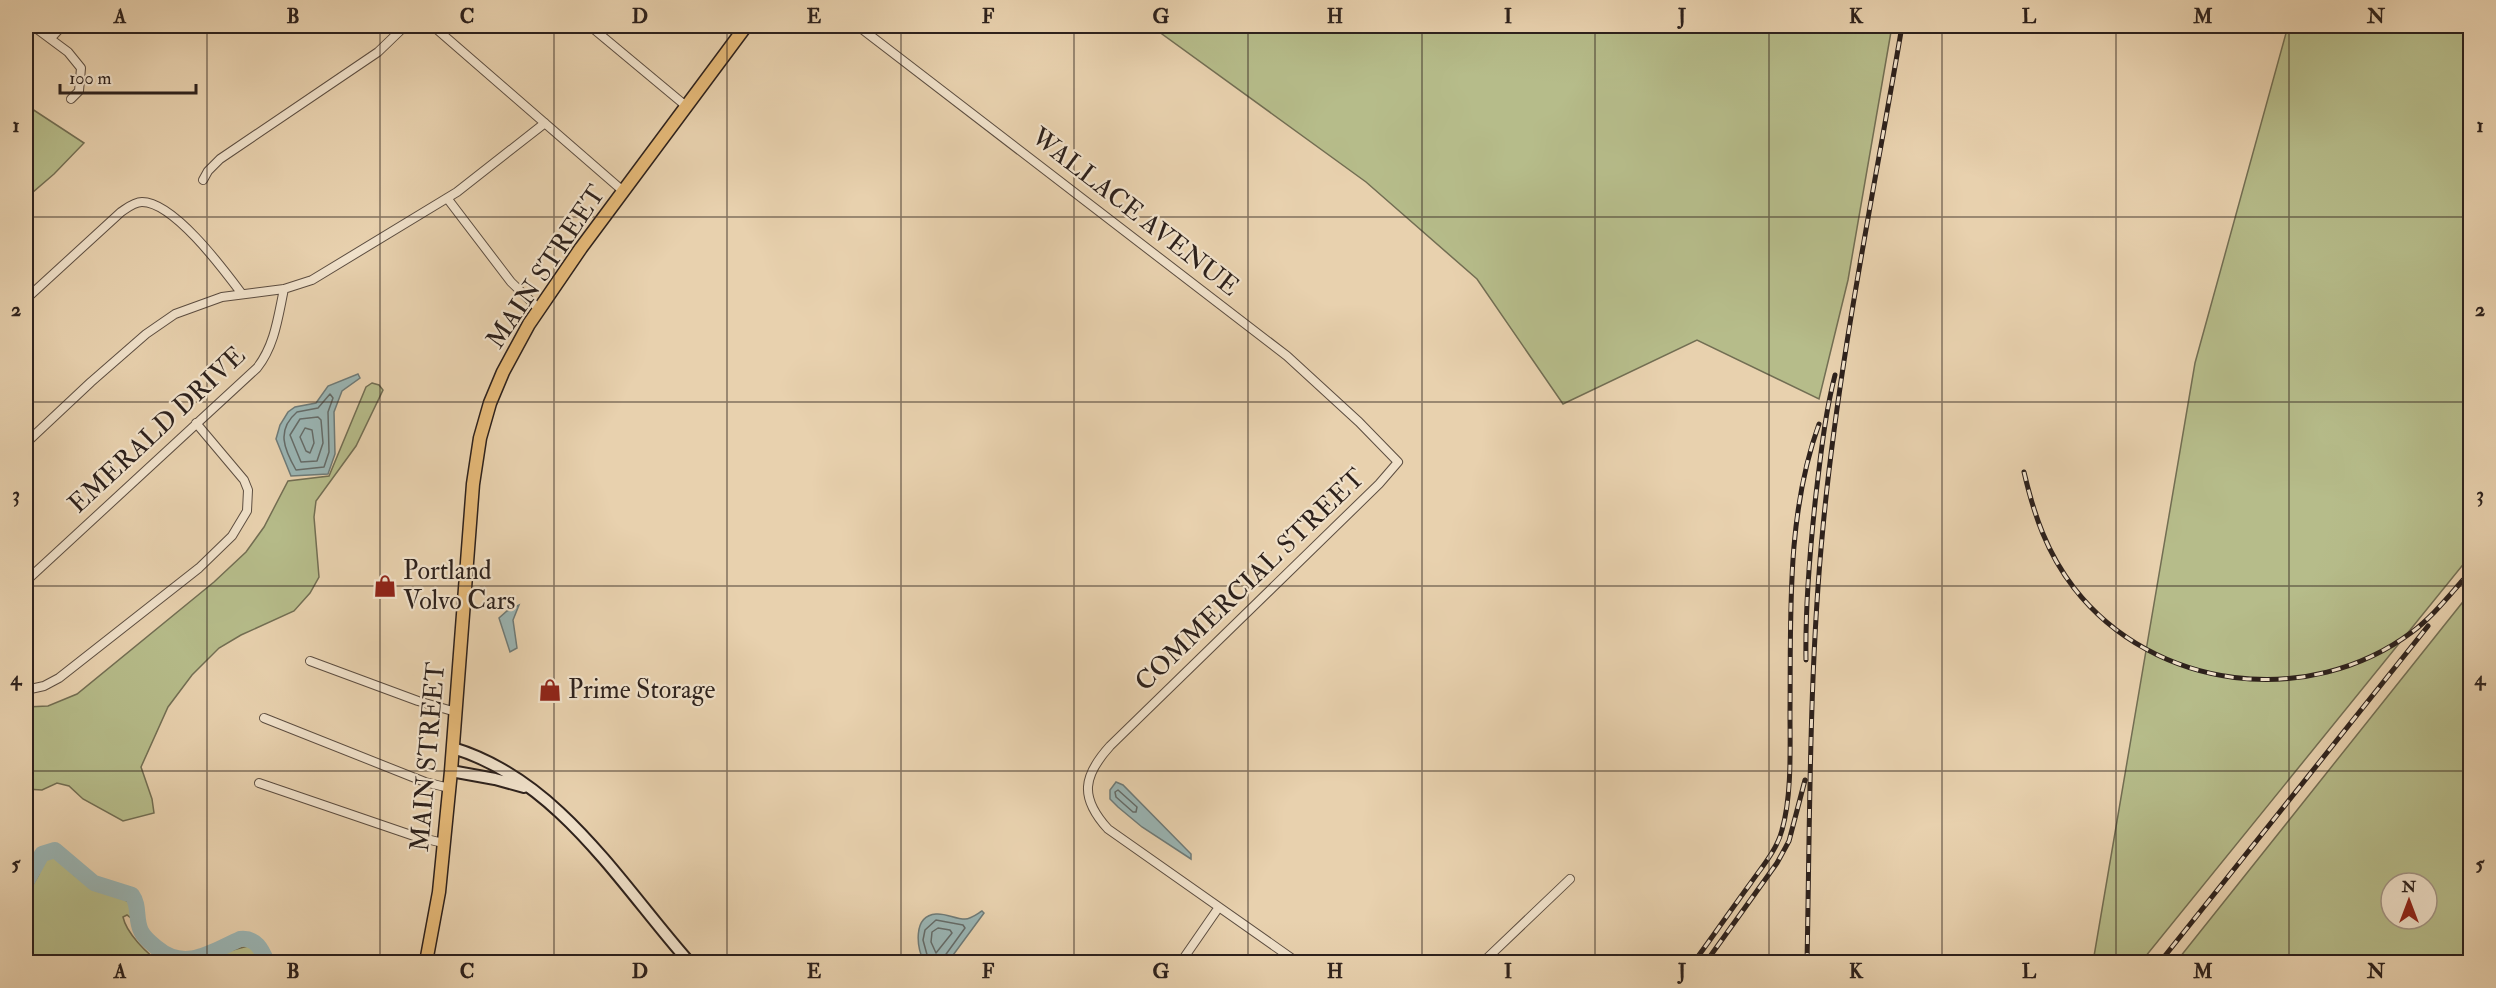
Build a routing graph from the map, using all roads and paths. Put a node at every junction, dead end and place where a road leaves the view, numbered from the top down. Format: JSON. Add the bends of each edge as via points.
{"nodes":[{"id":1,"x":33,"y":26,"type":"edge"},
{"id":2,"x":62,"y":26,"type":"edge"},
{"id":3,"x":405,"y":26,"type":"edge"},
{"id":4,"x":433,"y":26,"type":"edge"},
{"id":5,"x":590,"y":26,"type":"edge"},
{"id":6,"x":746,"y":26,"type":"edge"},
{"id":7,"x":858,"y":26,"type":"edge"},
{"id":8,"x":51,"y":39,"type":"junction"},
{"id":9,"x":71,"y":99,"type":"dead end"},
{"id":10,"x":686,"y":106,"type":"junction"},
{"id":11,"x":545,"y":123,"type":"junction"},
{"id":12,"x":203,"y":180,"type":"dead end"},
{"id":13,"x":623,"y":191,"type":"junction"},
{"id":14,"x":447,"y":198,"type":"junction"},
{"id":15,"x":284,"y":289,"type":"junction"},
{"id":16,"x":242,"y":294,"type":"junction"},
{"id":17,"x":26,"y":299,"type":"edge"},
{"id":18,"x":539,"y":309,"type":"junction"},
{"id":19,"x":196,"y":423,"type":"junction"},
{"id":20,"x":1379,"y":442,"type":"joint"},
{"id":21,"x":26,"y":443,"type":"edge"},
{"id":22,"x":26,"y":581,"type":"edge"},
{"id":23,"x":310,"y":661,"type":"dead end"},
{"id":24,"x":26,"y":690,"type":"edge"},
{"id":25,"x":456,"y":712,"type":"junction"},
{"id":26,"x":264,"y":718,"type":"dead end"},
{"id":27,"x":453,"y":748,"type":"junction"},
{"id":28,"x":451,"y":771,"type":"junction"},
{"id":29,"x":259,"y":783,"type":"dead end"},
{"id":30,"x":449,"y":788,"type":"junction"},
{"id":31,"x":535,"y":792,"type":"junction"},
{"id":32,"x":443,"y":843,"type":"junction"},
{"id":33,"x":1570,"y":879,"type":"dead end"},
{"id":34,"x":1219,"y":907,"type":"junction"},
{"id":35,"x":426,"y":963,"type":"edge"},
{"id":36,"x":689,"y":963,"type":"edge"},
{"id":37,"x":1181,"y":963,"type":"edge"},
{"id":38,"x":1297,"y":963,"type":"edge"},
{"id":39,"x":1483,"y":963,"type":"edge"}],
"edges":[{"from":1,"to":8,"type":"street"},
{"from":2,"to":8,"type":"street"},
{"from":3,"to":12,"type":"street","via":[[378,52],[220,159]]},
{"from":4,"to":11,"type":"street"},
{"from":5,"to":10,"type":"street"},
{"from":6,"to":10,"type":"main road","name":"MAIN STREET"},
{"from":7,"to":20,"type":"street","name":"WALLACE AVENUE","via":[[1287,356]]},
{"from":8,"to":9,"type":"street","via":[[75,58],[81,68],[79,91]]},
{"from":10,"to":13,"type":"main road","name":"MAIN STREET"},
{"from":11,"to":13,"type":"street"},
{"from":11,"to":14,"type":"street"},
{"from":13,"to":18,"type":"main road","name":"MAIN STREET"},
{"from":14,"to":15,"type":"street","via":[[331,270]]},
{"from":14,"to":18,"type":"street","via":[[511,282]]},
{"from":15,"to":16,"type":"street"},
{"from":15,"to":19,"type":"street","name":"EMERALD DRIVE","via":[[278,326],[266,356]]},
{"from":16,"to":17,"type":"street","via":[[192,233],[154,205],[142,202],[121,212]]},
{"from":16,"to":21,"type":"street","via":[[191,307],[160,324]]},
{"from":18,"to":25,"type":"main road","name":"MAIN STREET","via":[[503,372],[480,438],[471,500]]},
{"from":19,"to":22,"type":"street","name":"EMERALD DRIVE"},
{"from":19,"to":24,"type":"street","via":[[248,489],[247,511],[237,528],[199,568],[59,678]]},
{"from":20,"to":34,"type":"street","name":"COMMERCIAL STREET","via":[[1398,462],[1110,746],[1088,779],[1088,797],[1108,829]]},
{"from":23,"to":25,"type":"street"},
{"from":25,"to":27,"type":"main road","name":"MAIN STREET"},
{"from":26,"to":30,"type":"street"},
{"from":27,"to":28,"type":"main road","name":"MAIN STREET"},
{"from":27,"to":31,"type":"street","via":[[495,764]]},
{"from":28,"to":30,"type":"main road","name":"MAIN STREET"},
{"from":28,"to":31,"type":"street","via":[[510,782]]},
{"from":29,"to":32,"type":"street"},
{"from":30,"to":32,"type":"main road","name":"MAIN STREET"},
{"from":31,"to":36,"type":"street","via":[[573,826]]},
{"from":32,"to":35,"type":"main road","name":"MAIN STREET"},
{"from":33,"to":39,"type":"street"},
{"from":34,"to":37,"type":"street"},
{"from":34,"to":38,"type":"street"}]}
